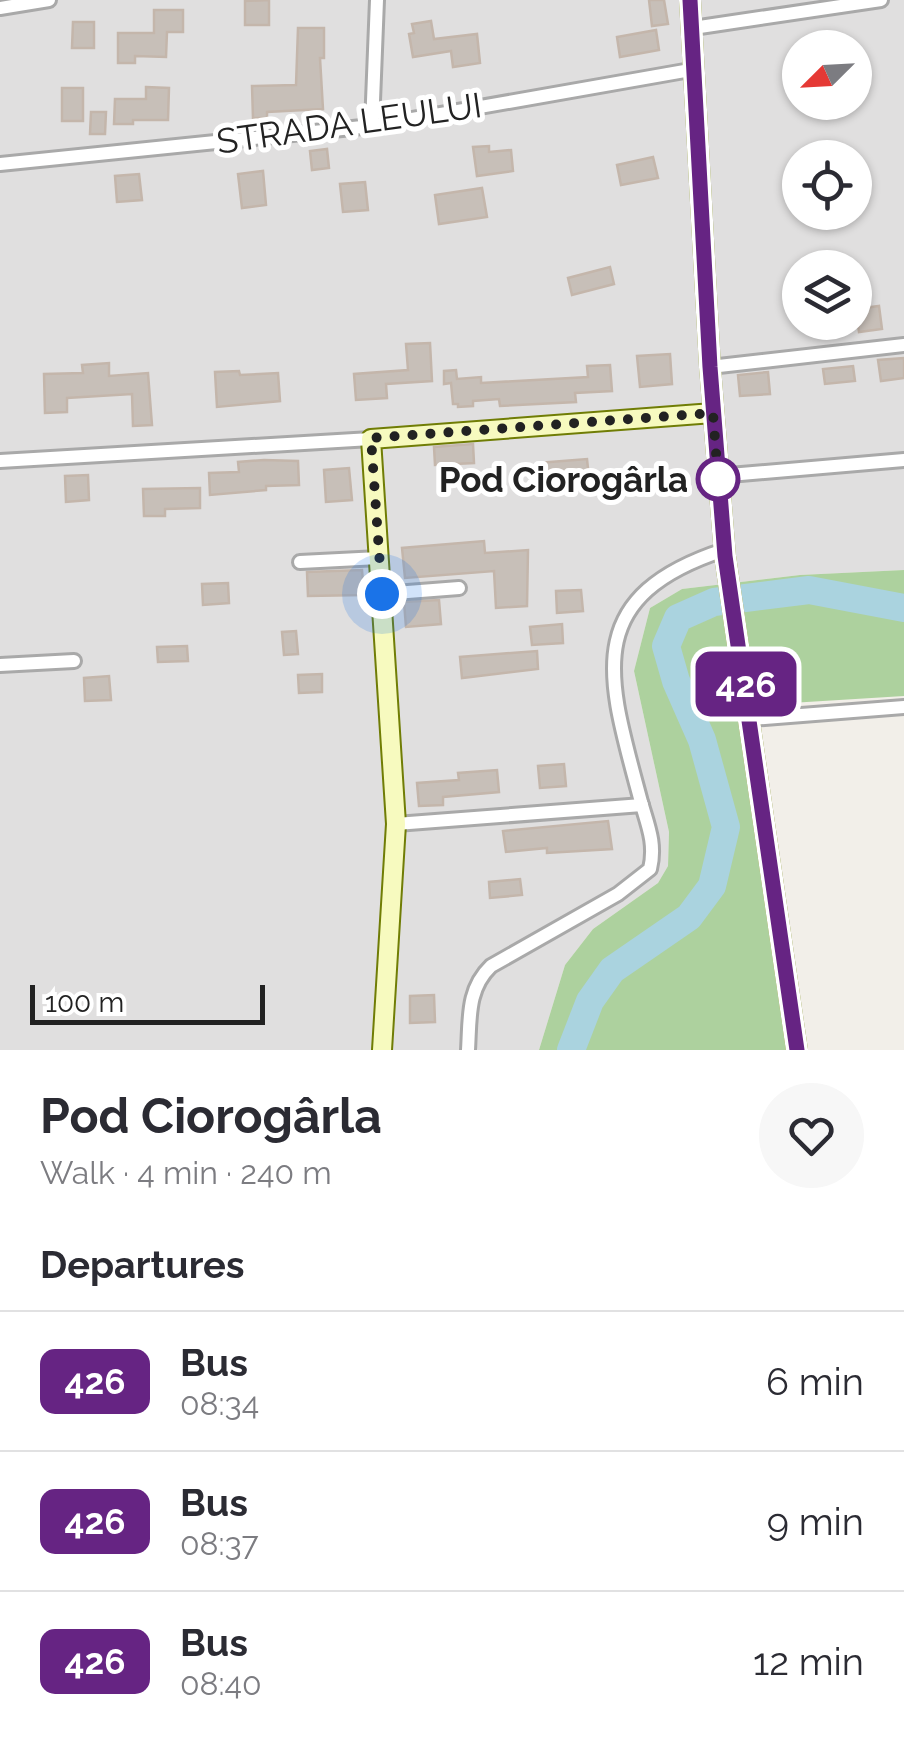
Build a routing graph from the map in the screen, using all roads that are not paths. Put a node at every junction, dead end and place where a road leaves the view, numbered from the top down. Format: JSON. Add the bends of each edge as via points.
{"nodes":[{"id":1,"x":49,"y":0,"type":"edge"},
{"id":2,"x":377,"y":0,"type":"edge"},
{"id":3,"x":690,"y":0,"type":"edge"},
{"id":4,"x":881,"y":0,"type":"edge"},
{"id":5,"x":0,"y":8,"type":"edge"},
{"id":6,"x":693,"y":28,"type":"junction"},
{"id":7,"x":696,"y":69,"type":"junction"},
{"id":8,"x":372,"y":126,"type":"junction"},
{"id":9,"x":0,"y":164,"type":"edge"},
{"id":10,"x":904,"y":345,"type":"edge"},
{"id":11,"x":710,"y":367,"type":"junction"},
{"id":12,"x":713,"y":413,"type":"junction"},
{"id":13,"x":371,"y":438,"type":"junction"},
{"id":14,"x":0,"y":460,"type":"edge"},
{"id":15,"x":904,"y":460,"type":"edge"},
{"id":16,"x":718,"y":476,"type":"junction"},
{"id":17,"x":724,"y":553,"type":"junction"},
{"id":18,"x":379,"y":558,"type":"junction"},
{"id":19,"x":300,"y":562,"type":"dead end"},
{"id":20,"x":459,"y":588,"type":"dead end"},
{"id":21,"x":382,"y":594,"type":"junction"},
{"id":22,"x":74,"y":661,"type":"dead end"},
{"id":23,"x":0,"y":665,"type":"edge"},
{"id":24,"x":904,"y":706,"type":"edge"},
{"id":25,"x":750,"y":718,"type":"junction"},
{"id":26,"x":642,"y":805,"type":"junction"},
{"id":27,"x":396,"y":824,"type":"junction"},
{"id":28,"x":382,"y":1050,"type":"edge"},
{"id":29,"x":468,"y":1050,"type":"edge"},
{"id":30,"x":797,"y":1050,"type":"edge"}],
"edges":[{"from":1,"to":5,"type":"street"},
{"from":2,"to":8,"type":"street"},
{"from":3,"to":6,"type":"street"},
{"from":4,"to":6,"type":"street"},
{"from":6,"to":7,"type":"street"},
{"from":7,"to":8,"type":"street","name":"STRADA LEULUI"},
{"from":7,"to":11,"type":"street"},
{"from":8,"to":9,"type":"street","name":"STRADA LEULUI"},
{"from":10,"to":11,"type":"street"},
{"from":11,"to":12,"type":"street"},
{"from":12,"to":13,"type":"street"},
{"from":12,"to":16,"type":"street"},
{"from":13,"to":14,"type":"street"},
{"from":13,"to":18,"type":"street"},
{"from":15,"to":16,"type":"street"},
{"from":16,"to":17,"type":"street"},
{"from":17,"to":25,"type":"street"},
{"from":17,"to":26,"type":"street","via":[[668,572],[632,606],[614,640],[617,703]]},
{"from":18,"to":19,"type":"street"},
{"from":18,"to":21,"type":"street"},
{"from":20,"to":21,"type":"street"},
{"from":21,"to":27,"type":"street"},
{"from":22,"to":23,"type":"street"},
{"from":24,"to":25,"type":"street"},
{"from":25,"to":30,"type":"street"},
{"from":26,"to":27,"type":"street"},
{"from":26,"to":29,"type":"street","via":[[653,838],[650,869],[491,966],[472,992]]},
{"from":27,"to":28,"type":"street"}]}
